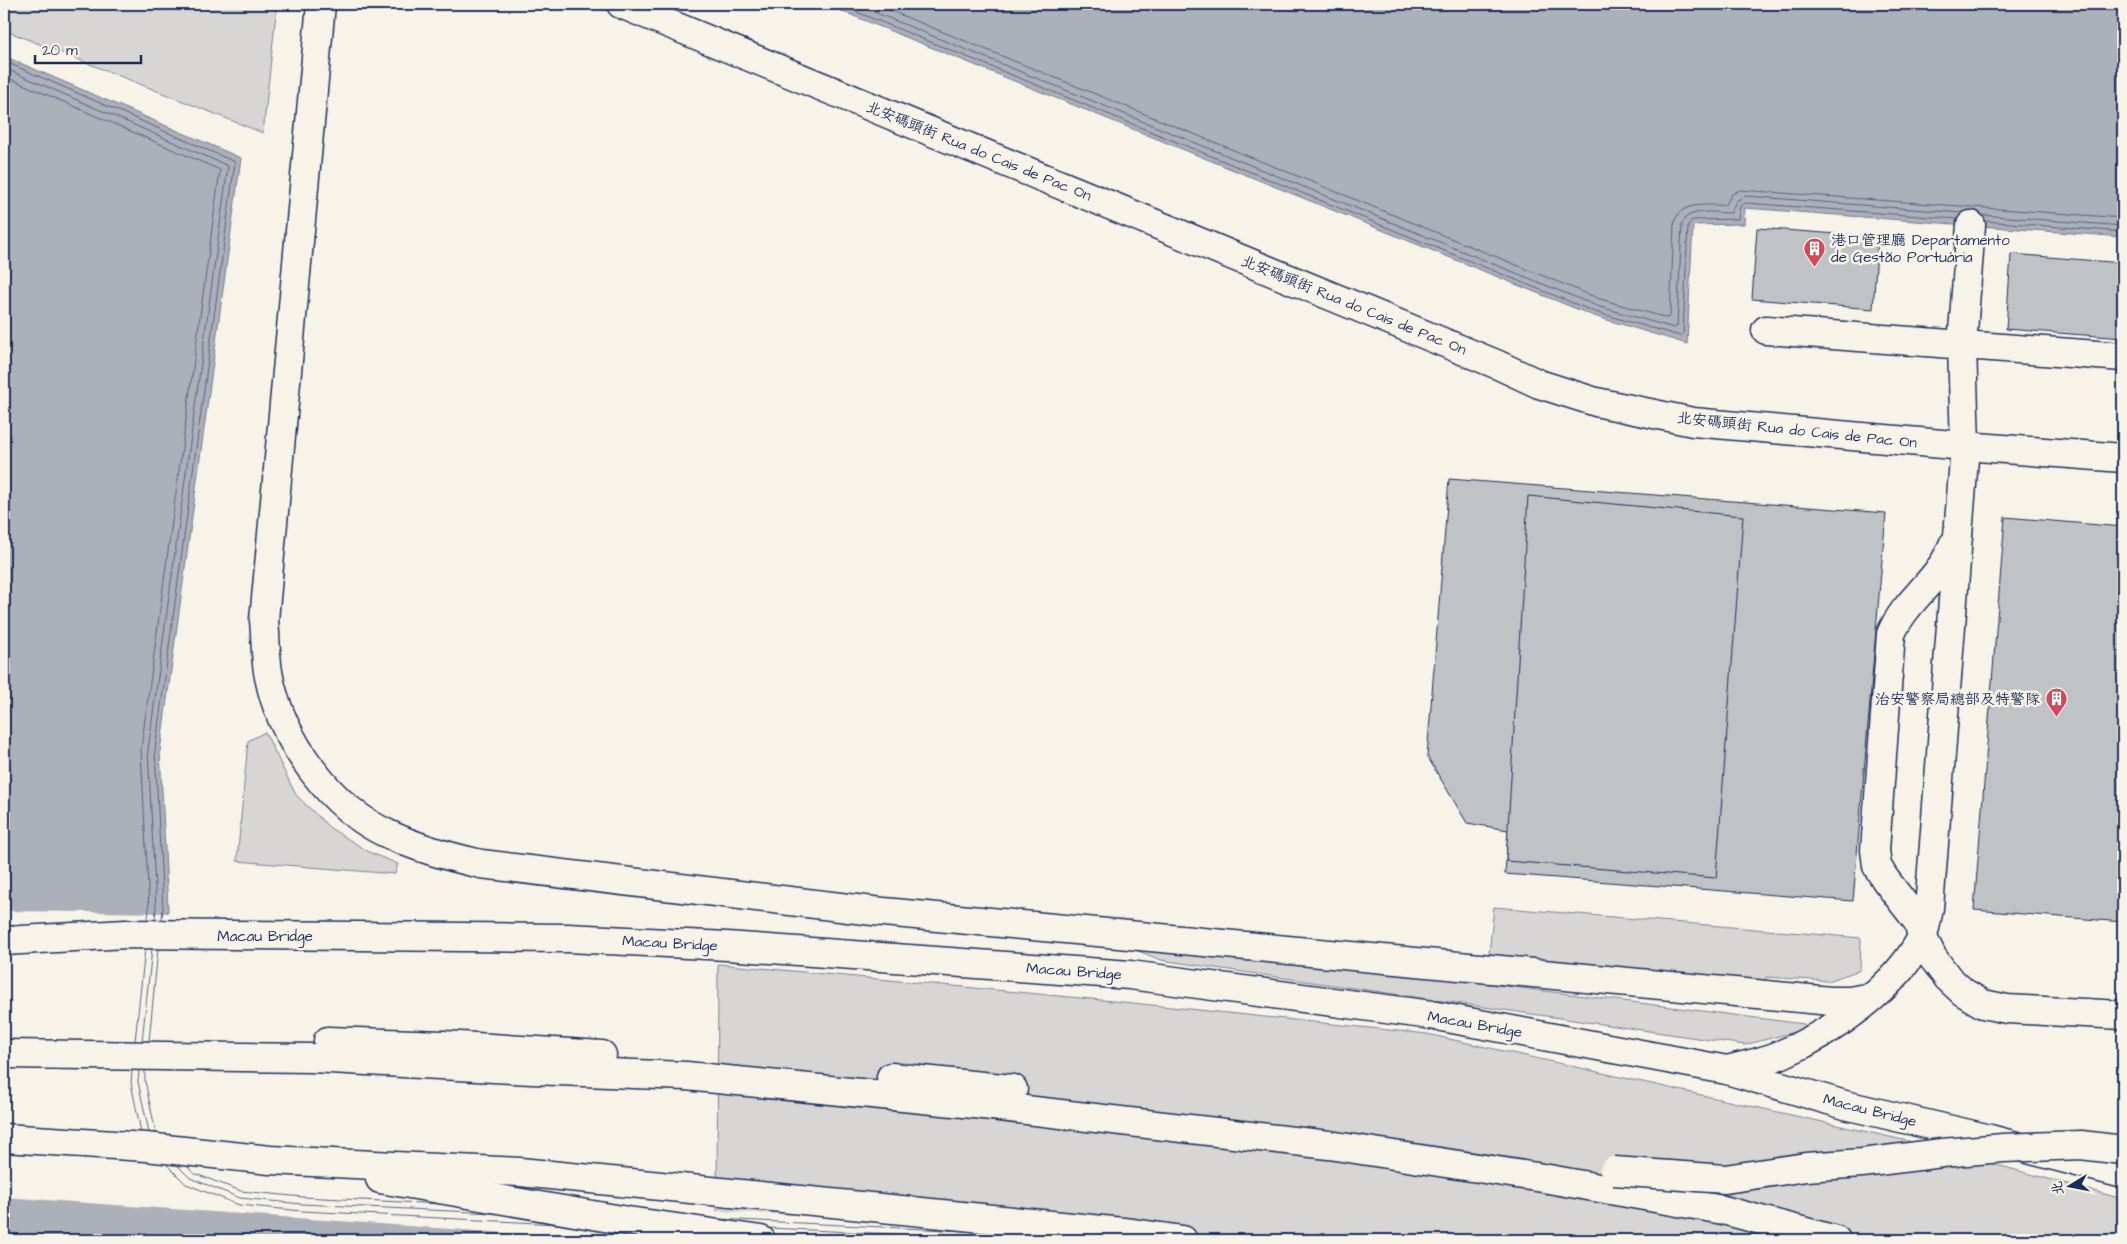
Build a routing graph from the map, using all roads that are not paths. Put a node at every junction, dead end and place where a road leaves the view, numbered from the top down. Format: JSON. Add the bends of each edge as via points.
{"nodes":[{"id":1,"x":322,"y":4,"type":"edge"},
{"id":2,"x":621,"y":4,"type":"edge"},
{"id":3,"x":1971,"y":225,"type":"dead end"},
{"id":4,"x":1766,"y":330,"type":"dead end"},
{"id":5,"x":1962,"y":345,"type":"junction"},
{"id":6,"x":2123,"y":357,"type":"edge"},
{"id":7,"x":1965,"y":446,"type":"junction"},
{"id":8,"x":2123,"y":458,"type":"edge"},
{"id":9,"x":1957,"y":534,"type":"junction"},
{"id":10,"x":1922,"y":936,"type":"junction"},
{"id":11,"x":4,"y":941,"type":"edge"},
{"id":12,"x":1872,"y":997,"type":"junction"},
{"id":13,"x":2123,"y":1015,"type":"edge"},
{"id":14,"x":4,"y":1036,"type":"edge"},
{"id":15,"x":4,"y":1054,"type":"edge"},
{"id":16,"x":1726,"y":1070,"type":"junction"},
{"id":17,"x":4,"y":1138,"type":"edge"},
{"id":18,"x":2123,"y":1150,"type":"edge"},
{"id":19,"x":270,"y":1160,"type":"junction"},
{"id":20,"x":2123,"y":1174,"type":"edge"},
{"id":21,"x":761,"y":1240,"type":"edge"},
{"id":22,"x":1183,"y":1240,"type":"edge"},
{"id":23,"x":1836,"y":1240,"type":"edge"}],
"edges":[{"from":1,"to":12,"type":"street","via":[[264,620],[269,677],[288,733],[317,776],[352,813],[389,835],[435,853],[491,865],[883,912],[1831,1001]]},
{"from":2,"to":7,"type":"street","name":"北安碼頭街 Rua do Cais de Pac On","via":[[1488,360],[1539,384],[1596,402],[1693,422]]},
{"from":3,"to":5,"type":"street"},
{"from":4,"to":5,"type":"street"},
{"from":5,"to":6,"type":"street"},
{"from":5,"to":7,"type":"street"},
{"from":7,"to":8,"type":"street","name":"北安碼頭街 Rua do Cais de Pac On"},
{"from":7,"to":9,"type":"street"},
{"from":9,"to":10,"type":"street","via":[[1929,908]]},
{"from":9,"to":10,"type":"street","via":[[1948,559],[1898,618],[1891,634],[1875,850],[1877,866],[1918,922]]},
{"from":10,"to":12,"type":"street","via":[[1906,963]]},
{"from":10,"to":13,"type":"street","via":[[1948,978],[1983,1004],[2007,1009]]},
{"from":11,"to":16,"type":"street","name":"Macau Bridge","via":[[126,934],[568,938],[1011,966],[1130,975],[1430,1015]]},
{"from":12,"to":16,"type":"street","via":[[1842,1022],[1814,1039],[1780,1055]]},
{"from":14,"to":18,"type":"street","bridge":true,"via":[[351,1041],[737,1063],[975,1084],[1350,1130],[1614,1171],[1686,1177],[1725,1179],[1806,1167],[2003,1148],[2081,1145]]},
{"from":15,"to":23,"type":"street","via":[[312,1058],[686,1076],[974,1104],[1329,1145],[1543,1178],[1723,1210]]},
{"from":16,"to":20,"type":"street","name":"Macau Bridge","via":[[1845,1105]]},
{"from":17,"to":19,"type":"street","via":[[146,1146]]},
{"from":19,"to":21,"type":"street","via":[[628,1221]]},
{"from":19,"to":22,"type":"street","via":[[520,1172]]}]}
